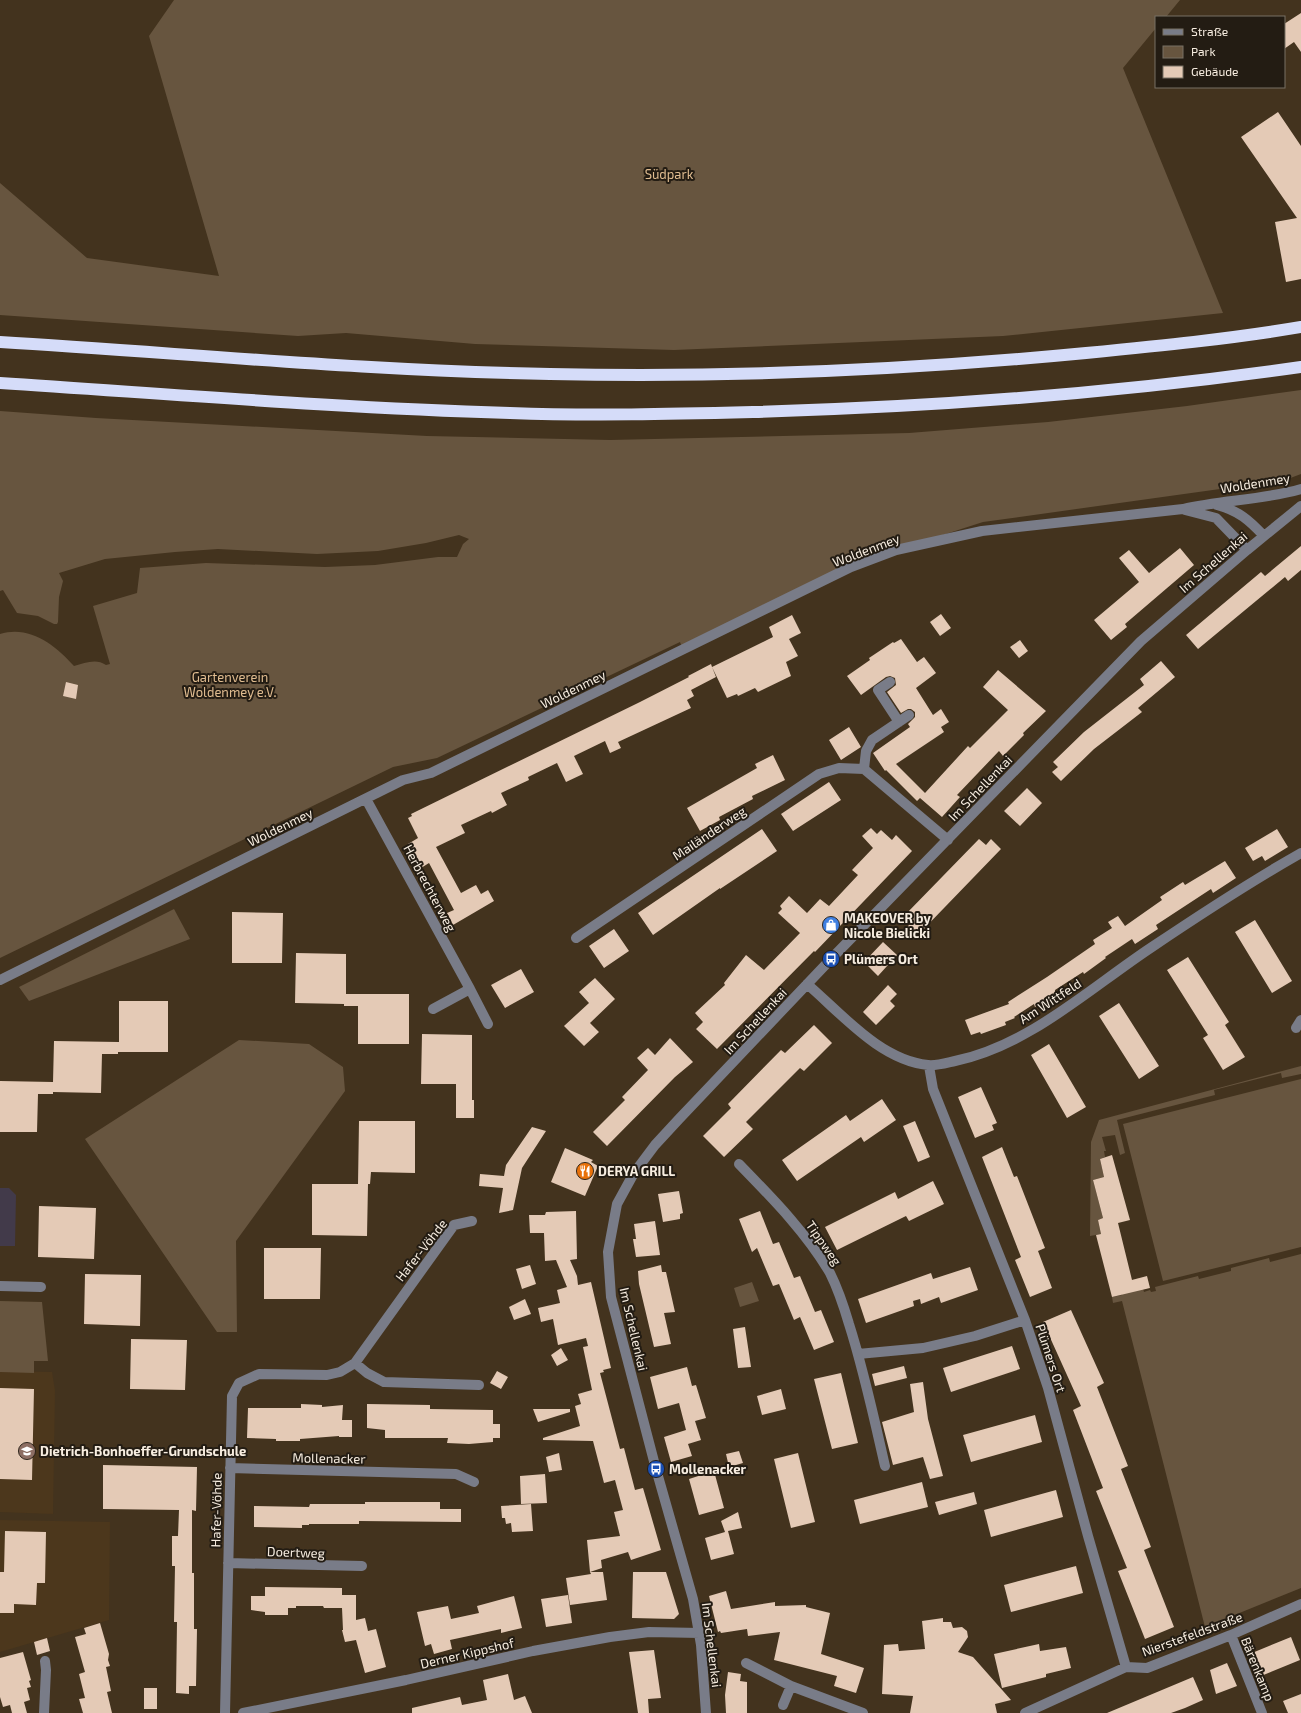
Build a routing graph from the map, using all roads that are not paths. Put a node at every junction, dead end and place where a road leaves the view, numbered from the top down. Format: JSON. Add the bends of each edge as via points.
{"nodes":[{"id":1,"x":1301,"y":327,"type":"edge"},
{"id":2,"x":0,"y":342,"type":"edge"},
{"id":3,"x":1301,"y":367,"type":"edge"},
{"id":4,"x":0,"y":383,"type":"edge"},
{"id":5,"x":1301,"y":489,"type":"edge"},
{"id":6,"x":1214,"y":503,"type":"junction"},
{"id":7,"x":1301,"y":506,"type":"edge"},
{"id":8,"x":1183,"y":509,"type":"junction"},
{"id":9,"x":1264,"y":536,"type":"junction"},
{"id":10,"x":1247,"y":550,"type":"junction"},
{"id":11,"x":890,"y":682,"type":"dead end"},
{"id":12,"x":909,"y":715,"type":"dead end"},
{"id":13,"x":899,"y":722,"type":"junction"},
{"id":14,"x":864,"y":769,"type":"junction"},
{"id":15,"x":366,"y":799,"type":"junction"},
{"id":16,"x":948,"y":840,"type":"junction"},
{"id":17,"x":1301,"y":853,"type":"edge"},
{"id":18,"x":576,"y":938,"type":"dead end"},
{"id":19,"x":0,"y":980,"type":"edge"},
{"id":20,"x":807,"y":984,"type":"junction"},
{"id":21,"x":470,"y":989,"type":"junction"},
{"id":22,"x":433,"y":1009,"type":"dead end"},
{"id":23,"x":488,"y":1024,"type":"dead end"},
{"id":24,"x":928,"y":1066,"type":"junction"},
{"id":25,"x":739,"y":1164,"type":"dead end"},
{"id":26,"x":472,"y":1221,"type":"dead end"},
{"id":27,"x":0,"y":1286,"type":"edge"},
{"id":28,"x":41,"y":1287,"type":"dead end"},
{"id":29,"x":1025,"y":1320,"type":"junction"},
{"id":30,"x":858,"y":1354,"type":"junction"},
{"id":31,"x":355,"y":1363,"type":"junction"},
{"id":32,"x":478,"y":1385,"type":"dead end"},
{"id":33,"x":885,"y":1466,"type":"dead end"},
{"id":34,"x":230,"y":1468,"type":"junction"},
{"id":35,"x":474,"y":1482,"type":"dead end"},
{"id":36,"x":228,"y":1563,"type":"junction"},
{"id":37,"x":362,"y":1566,"type":"dead end"},
{"id":38,"x":1301,"y":1604,"type":"edge"},
{"id":39,"x":700,"y":1633,"type":"junction"},
{"id":40,"x":1231,"y":1635,"type":"junction"},
{"id":41,"x":45,"y":1661,"type":"dead end"},
{"id":42,"x":746,"y":1663,"type":"dead end"},
{"id":43,"x":1126,"y":1666,"type":"junction"},
{"id":44,"x":791,"y":1686,"type":"junction"},
{"id":45,"x":783,"y":1705,"type":"dead end"},
{"id":46,"x":44,"y":1713,"type":"edge"},
{"id":47,"x":225,"y":1713,"type":"edge"},
{"id":48,"x":242,"y":1713,"type":"edge"},
{"id":49,"x":706,"y":1713,"type":"edge"},
{"id":50,"x":863,"y":1713,"type":"edge"},
{"id":51,"x":1025,"y":1713,"type":"edge"},
{"id":52,"x":1262,"y":1713,"type":"edge"}],
"edges":[{"from":1,"to":2,"type":"highway","via":[[1161,345],[1006,360],[843,371],[671,375],[448,371]]},
{"from":3,"to":4,"type":"highway","via":[[1032,398],[862,409],[688,414],[512,413],[336,405]]},
{"from":5,"to":6,"type":"street","name":"Woldenmey"},
{"from":6,"to":8,"type":"street","name":"Woldenmey"},
{"from":6,"to":9,"type":"street","name":"Woldenmey","via":[[1234,510]]},
{"from":7,"to":9,"type":"street","name":"Im Schellenkai"},
{"from":8,"to":10,"type":"street","name":"Woldenmey","via":[[1216,518]]},
{"from":8,"to":15,"type":"street","name":"Woldenmey","via":[[982,531],[896,550],[851,567],[431,773],[402,780]]},
{"from":9,"to":10,"type":"street","name":"Im Schellenkai"},
{"from":10,"to":16,"type":"street","name":"Im Schellenkai","via":[[1141,641]]},
{"from":11,"to":13,"type":"street","via":[[878,690]]},
{"from":12,"to":13,"type":"street"},
{"from":13,"to":14,"type":"street","via":[[872,740],[866,751]]},
{"from":14,"to":16,"type":"street"},
{"from":14,"to":18,"type":"street","name":"Mailänderweg","via":[[839,768],[819,774]]},
{"from":15,"to":19,"type":"street","name":"Woldenmey"},
{"from":15,"to":21,"type":"street","name":"Herbrechterweg"},
{"from":16,"to":20,"type":"street","name":"Im Schellenkai"},
{"from":17,"to":24,"type":"street","name":"Am Wittfeld","via":[[1151,947],[1062,1011],[1007,1043],[967,1058]]},
{"from":20,"to":24,"type":"street","name":"Am Wittfeld","via":[[887,1052]]},
{"from":20,"to":39,"type":"street","name":"Im Schellenkai","via":[[655,1145],[634,1173],[617,1204],[608,1252],[612,1297]]},
{"from":21,"to":22,"type":"street"},
{"from":21,"to":23,"type":"street","name":"Herbrechterweg"},
{"from":24,"to":29,"type":"street","name":"Plümers Ort","via":[[933,1089]]},
{"from":25,"to":30,"type":"street","name":"Tippweg","via":[[788,1215],[816,1251],[840,1297]]},
{"from":26,"to":31,"type":"street","name":"Hafer-Vöhde","via":[[454,1225]]},
{"from":27,"to":28,"type":"street"},
{"from":29,"to":30,"type":"street","via":[[975,1336],[923,1348]]},
{"from":29,"to":43,"type":"street","name":"Plümers Ort","via":[[1048,1388]]},
{"from":30,"to":33,"type":"street","name":"Tippweg"},
{"from":31,"to":32,"type":"street","via":[[384,1382]]},
{"from":31,"to":34,"type":"street","name":"Hafer-Vöhde","via":[[340,1372],[327,1375],[259,1374],[239,1383],[232,1396]]},
{"from":34,"to":35,"type":"street","name":"Mollenacker","via":[[456,1474]]},
{"from":34,"to":36,"type":"street","name":"Hafer-Vöhde"},
{"from":36,"to":37,"type":"street","name":"Doertweg"},
{"from":36,"to":47,"type":"street","name":"Hafer-Vöhde"},
{"from":38,"to":40,"type":"street","name":"Nierstefeldstraße"},
{"from":39,"to":48,"type":"street","name":"Derner Kippshof","via":[[649,1632],[533,1651]]},
{"from":39,"to":49,"type":"street","name":"Im Schellenkai"},
{"from":40,"to":43,"type":"street","name":"Nierstefeldstraße","via":[[1148,1668]]},
{"from":40,"to":52,"type":"street","name":"Bärenkamp"},
{"from":41,"to":46,"type":"street"},
{"from":42,"to":44,"type":"street"},
{"from":43,"to":51,"type":"street"},
{"from":44,"to":45,"type":"street"},
{"from":44,"to":50,"type":"street"}]}
